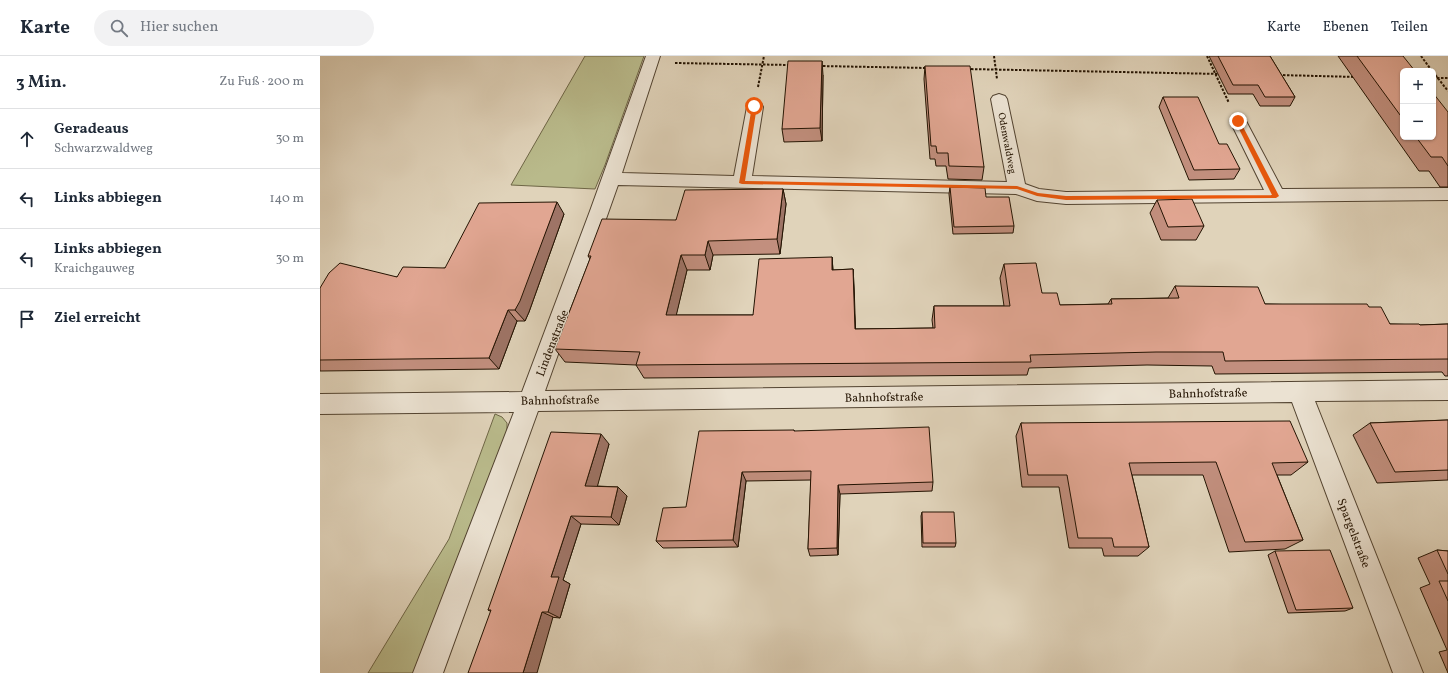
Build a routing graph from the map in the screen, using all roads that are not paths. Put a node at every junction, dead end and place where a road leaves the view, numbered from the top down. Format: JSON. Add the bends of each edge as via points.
{"nodes":[{"id":1,"x":651,"y":59,"type":"edge"},
{"id":2,"x":999,"y":99,"type":"dead end"},
{"id":3,"x":754,"y":106,"type":"road end"},
{"id":4,"x":1238,"y":121,"type":"road end"},
{"id":5,"x":611,"y":179,"type":"junction"},
{"id":6,"x":742,"y":183,"type":"junction"},
{"id":7,"x":1017,"y":188,"type":"junction"},
{"id":8,"x":1448,"y":194,"type":"edge"},
{"id":9,"x":1276,"y":196,"type":"junction"},
{"id":10,"x":1448,"y":390,"type":"edge"},
{"id":11,"x":1300,"y":392,"type":"junction"},
{"id":12,"x":530,"y":400,"type":"junction"},
{"id":13,"x":320,"y":404,"type":"edge"},
{"id":14,"x":428,"y":673,"type":"edge"},
{"id":15,"x":1408,"y":673,"type":"edge"}],
"edges":[{"from":1,"to":5,"type":"street","name":"Lindenstraße"},
{"from":2,"to":7,"type":"street","name":"Odenwaldweg"},
{"from":3,"to":6,"type":"street"},
{"from":4,"to":9,"type":"street"},
{"from":5,"to":6,"type":"street"},
{"from":5,"to":12,"type":"street","name":"Lindenstraße"},
{"from":6,"to":7,"type":"street"},
{"from":7,"to":9,"type":"street","via":[[1066,198]]},
{"from":8,"to":9,"type":"street"},
{"from":10,"to":11,"type":"street","name":"Bahnhofstraße"},
{"from":11,"to":12,"type":"street","name":"Bahnhofstraße"},
{"from":11,"to":15,"type":"street","name":"Spargelstraße"},
{"from":12,"to":13,"type":"street","name":"Bahnhofstraße"},
{"from":12,"to":14,"type":"street","name":"Lindenstraße"}]}
